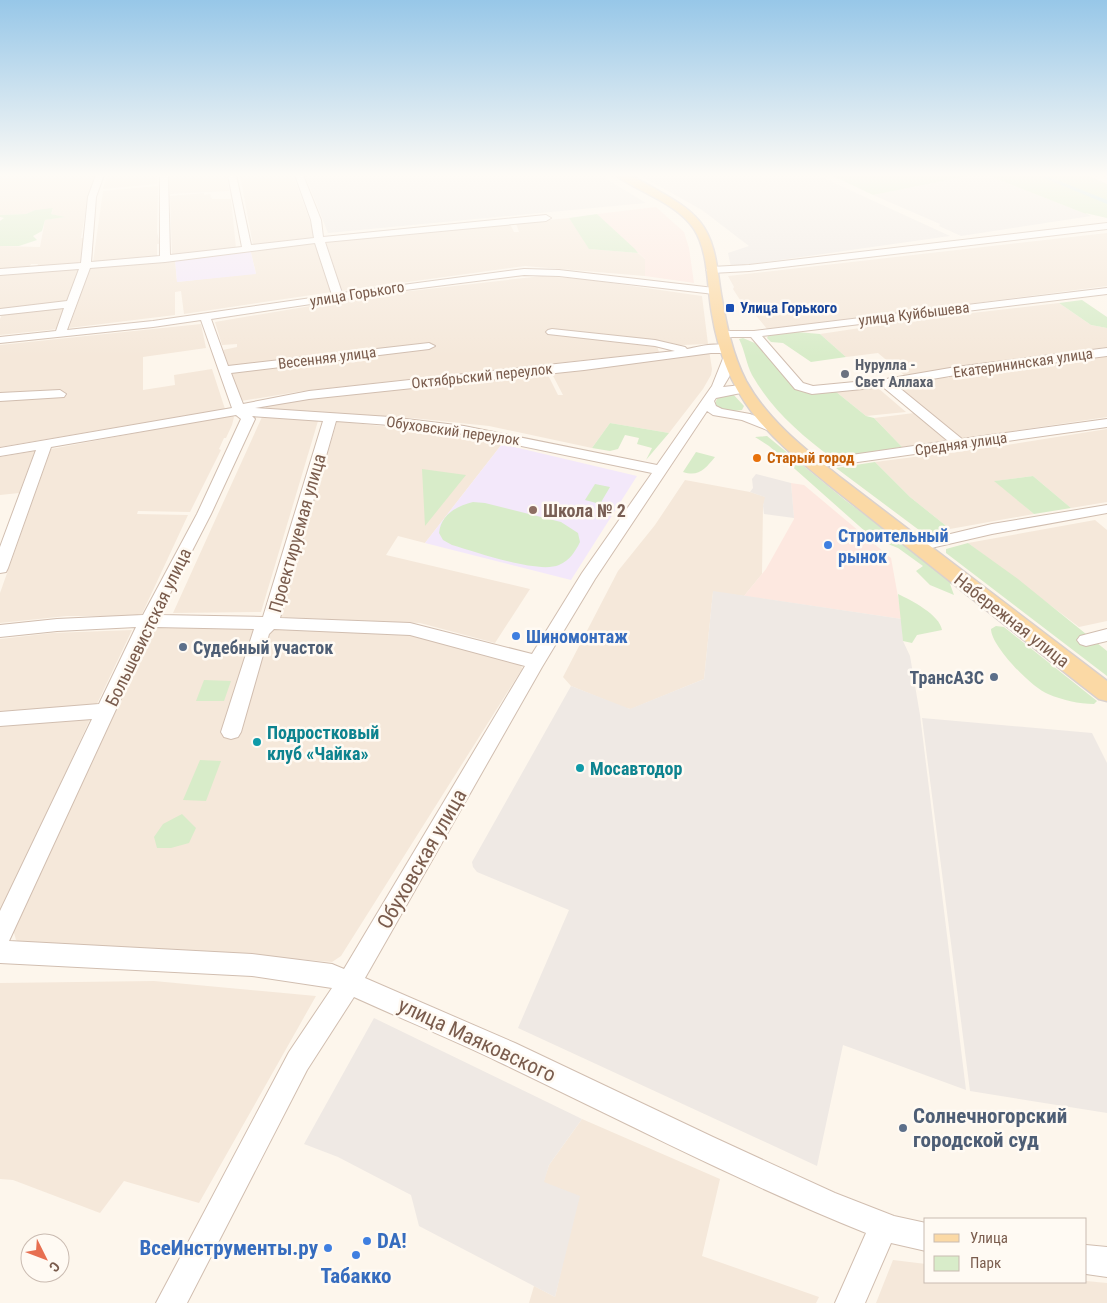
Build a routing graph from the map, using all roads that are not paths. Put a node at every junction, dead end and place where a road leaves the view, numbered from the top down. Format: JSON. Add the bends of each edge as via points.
{"nodes":[{"id":1,"x":89,"y":236,"type":"edge"},
{"id":2,"x":165,"y":236,"type":"edge"},
{"id":3,"x":245,"y":236,"type":"edge"},
{"id":4,"x":318,"y":236,"type":"edge"},
{"id":5,"x":362,"y":236,"type":"edge"},
{"id":6,"x":702,"y":236,"type":"edge"},
{"id":7,"x":1023,"y":236,"type":"edge"},
{"id":8,"x":319,"y":240,"type":"junction"},
{"id":9,"x":248,"y":248,"type":"junction"},
{"id":10,"x":165,"y":259,"type":"junction"},
{"id":11,"x":86,"y":264,"type":"junction"},
{"id":12,"x":711,"y":270,"type":"junction"},
{"id":13,"x":0,"y":272,"type":"edge"},
{"id":14,"x":1107,"y":291,"type":"edge"},
{"id":15,"x":714,"y":292,"type":"junction"},
{"id":16,"x":338,"y":297,"type":"junction"},
{"id":17,"x":71,"y":304,"type":"junction"},
{"id":18,"x":0,"y":312,"type":"edge"},
{"id":19,"x":205,"y":317,"type":"junction"},
{"id":20,"x":552,"y":332,"type":"dead end"},
{"id":21,"x":60,"y":334,"type":"junction"},
{"id":22,"x":722,"y":334,"type":"junction"},
{"id":23,"x":754,"y":334,"type":"junction"},
{"id":24,"x":0,"y":340,"type":"edge"},
{"id":25,"x":429,"y":346,"type":"dead end"},
{"id":26,"x":688,"y":352,"type":"junction"},
{"id":27,"x":1107,"y":352,"type":"edge"},
{"id":28,"x":726,"y":354,"type":"junction"},
{"id":29,"x":224,"y":370,"type":"junction"},
{"id":30,"x":886,"y":383,"type":"junction"},
{"id":31,"x":742,"y":389,"type":"junction"},
{"id":32,"x":60,"y":394,"type":"dead end"},
{"id":33,"x":0,"y":397,"type":"edge"},
{"id":34,"x":710,"y":398,"type":"junction"},
{"id":35,"x":754,"y":407,"type":"junction"},
{"id":36,"x":242,"y":410,"type":"junction"},
{"id":37,"x":728,"y":414,"type":"junction"},
{"id":38,"x":331,"y":417,"type":"junction"},
{"id":39,"x":1107,"y":423,"type":"edge"},
{"id":40,"x":691,"y":426,"type":"junction"},
{"id":41,"x":775,"y":429,"type":"junction"},
{"id":42,"x":45,"y":444,"type":"junction"},
{"id":43,"x":960,"y":444,"type":"junction"},
{"id":44,"x":0,"y":452,"type":"edge"},
{"id":45,"x":815,"y":464,"type":"junction"},
{"id":46,"x":659,"y":470,"type":"junction"},
{"id":47,"x":1107,"y":509,"type":"edge"},
{"id":48,"x":918,"y":546,"type":"junction"},
{"id":49,"x":0,"y":568,"type":"edge"},
{"id":50,"x":148,"y":621,"type":"junction"},
{"id":51,"x":270,"y":623,"type":"junction"},
{"id":52,"x":0,"y":631,"type":"edge"},
{"id":53,"x":1107,"y":635,"type":"edge"},
{"id":54,"x":1086,"y":640,"type":"dead end"},
{"id":55,"x":536,"y":662,"type":"junction"},
{"id":56,"x":1107,"y":693,"type":"edge"},
{"id":57,"x":107,"y":711,"type":"junction"},
{"id":58,"x":0,"y":719,"type":"edge"},
{"id":59,"x":231,"y":732,"type":"dead end"},
{"id":60,"x":0,"y":935,"type":"edge"},
{"id":61,"x":0,"y":952,"type":"edge"},
{"id":62,"x":349,"y":983,"type":"junction"},
{"id":63,"x":884,"y":1226,"type":"junction"},
{"id":64,"x":924,"y":1236,"type":"edge"},
{"id":65,"x":1087,"y":1260,"type":"edge"},
{"id":66,"x":1107,"y":1262,"type":"edge"},
{"id":67,"x":171,"y":1303,"type":"edge"},
{"id":68,"x":850,"y":1303,"type":"edge"}],
"edges":[{"from":1,"to":11,"type":"street"},
{"from":2,"to":10,"type":"street"},
{"from":3,"to":9,"type":"street"},
{"from":4,"to":8,"type":"street"},
{"from":5,"to":8,"type":"street"},
{"from":6,"to":12,"type":"main road"},
{"from":7,"to":12,"type":"street"},
{"from":8,"to":9,"type":"street"},
{"from":8,"to":16,"type":"street"},
{"from":9,"to":10,"type":"street"},
{"from":10,"to":11,"type":"street"},
{"from":11,"to":13,"type":"street"},
{"from":11,"to":17,"type":"street"},
{"from":12,"to":15,"type":"main road"},
{"from":14,"to":23,"type":"street","name":"улица Куйбышева"},
{"from":15,"to":16,"type":"street","name":"улица Горького","via":[[536,272]]},
{"from":15,"to":22,"type":"main road"},
{"from":16,"to":19,"type":"street","name":"улица Горького"},
{"from":17,"to":18,"type":"street"},
{"from":17,"to":21,"type":"street"},
{"from":19,"to":21,"type":"street","name":"улица Горького"},
{"from":19,"to":29,"type":"street"},
{"from":20,"to":26,"type":"street","via":[[655,343]]},
{"from":21,"to":24,"type":"street","name":"улица Горького"},
{"from":22,"to":23,"type":"street","name":"улица Куйбышева"},
{"from":22,"to":28,"type":"main road"},
{"from":23,"to":30,"type":"street","name":"Екатерининская улица","via":[[805,389]]},
{"from":25,"to":29,"type":"street","name":"Весенняя улица"},
{"from":26,"to":28,"type":"street","name":"Октябрьский переулок"},
{"from":26,"to":36,"type":"street","name":"Октябрьский переулок","via":[[283,399]]},
{"from":27,"to":30,"type":"street","name":"Екатерининская улица"},
{"from":28,"to":31,"type":"main road","name":"Набережная улица"},
{"from":28,"to":34,"type":"street","name":"Обуховская улица","via":[[723,377]]},
{"from":29,"to":36,"type":"street","via":[[236,404]]},
{"from":30,"to":43,"type":"street"},
{"from":31,"to":34,"type":"street","via":[[723,390]]},
{"from":31,"to":35,"type":"main road","name":"Набережная улица"},
{"from":32,"to":33,"type":"street"},
{"from":34,"to":37,"type":"street","via":[[711,408]]},
{"from":34,"to":40,"type":"street","name":"Обуховская улица"},
{"from":35,"to":37,"type":"street"},
{"from":35,"to":41,"type":"main road","name":"Набережная улица"},
{"from":36,"to":38,"type":"street","name":"Обуховский переулок"},
{"from":36,"to":42,"type":"street","name":"Октябрьский переулок"},
{"from":36,"to":50,"type":"street","name":"Большевистская улица","via":[[248,418],[245,425],[204,514]]},
{"from":37,"to":40,"type":"street","via":[[706,418]]},
{"from":37,"to":41,"type":"street"},
{"from":38,"to":46,"type":"street","name":"Обуховский переулок","via":[[464,430]]},
{"from":38,"to":51,"type":"street","name":"Проектируемая улица"},
{"from":39,"to":43,"type":"street","name":"Средняя улица"},
{"from":40,"to":46,"type":"street","name":"Обуховская улица"},
{"from":41,"to":45,"type":"main road","name":"Набережная улица"},
{"from":42,"to":44,"type":"street","name":"Октябрьский переулок"},
{"from":42,"to":49,"type":"street"},
{"from":43,"to":45,"type":"street","name":"Средняя улица"},
{"from":45,"to":48,"type":"main road","name":"Набережная улица"},
{"from":46,"to":55,"type":"street","name":"Обуховская улица"},
{"from":47,"to":48,"type":"street"},
{"from":48,"to":56,"type":"main road","name":"Набережная улица"},
{"from":50,"to":51,"type":"street"},
{"from":50,"to":52,"type":"street"},
{"from":50,"to":57,"type":"street","name":"Большевистская улица"},
{"from":51,"to":55,"type":"street","via":[[410,629]]},
{"from":51,"to":59,"type":"street","name":"Проектируемая улица","via":[[261,631]]},
{"from":53,"to":54,"type":"street"},
{"from":55,"to":62,"type":"street","name":"Обуховская улица"},
{"from":57,"to":58,"type":"street"},
{"from":57,"to":60,"type":"street","name":"Большевистская улица"},
{"from":61,"to":62,"type":"street","name":"улица Маяковского","via":[[252,965],[332,976]]},
{"from":62,"to":63,"type":"street","name":"улица Маяковского","via":[[506,1052],[720,1155]]},
{"from":62,"to":67,"type":"street","name":"Обуховская улица","via":[[298,1062]]},
{"from":63,"to":64,"type":"street","name":"улица Маяковского"},
{"from":63,"to":68,"type":"street"},
{"from":65,"to":66,"type":"street"}]}
